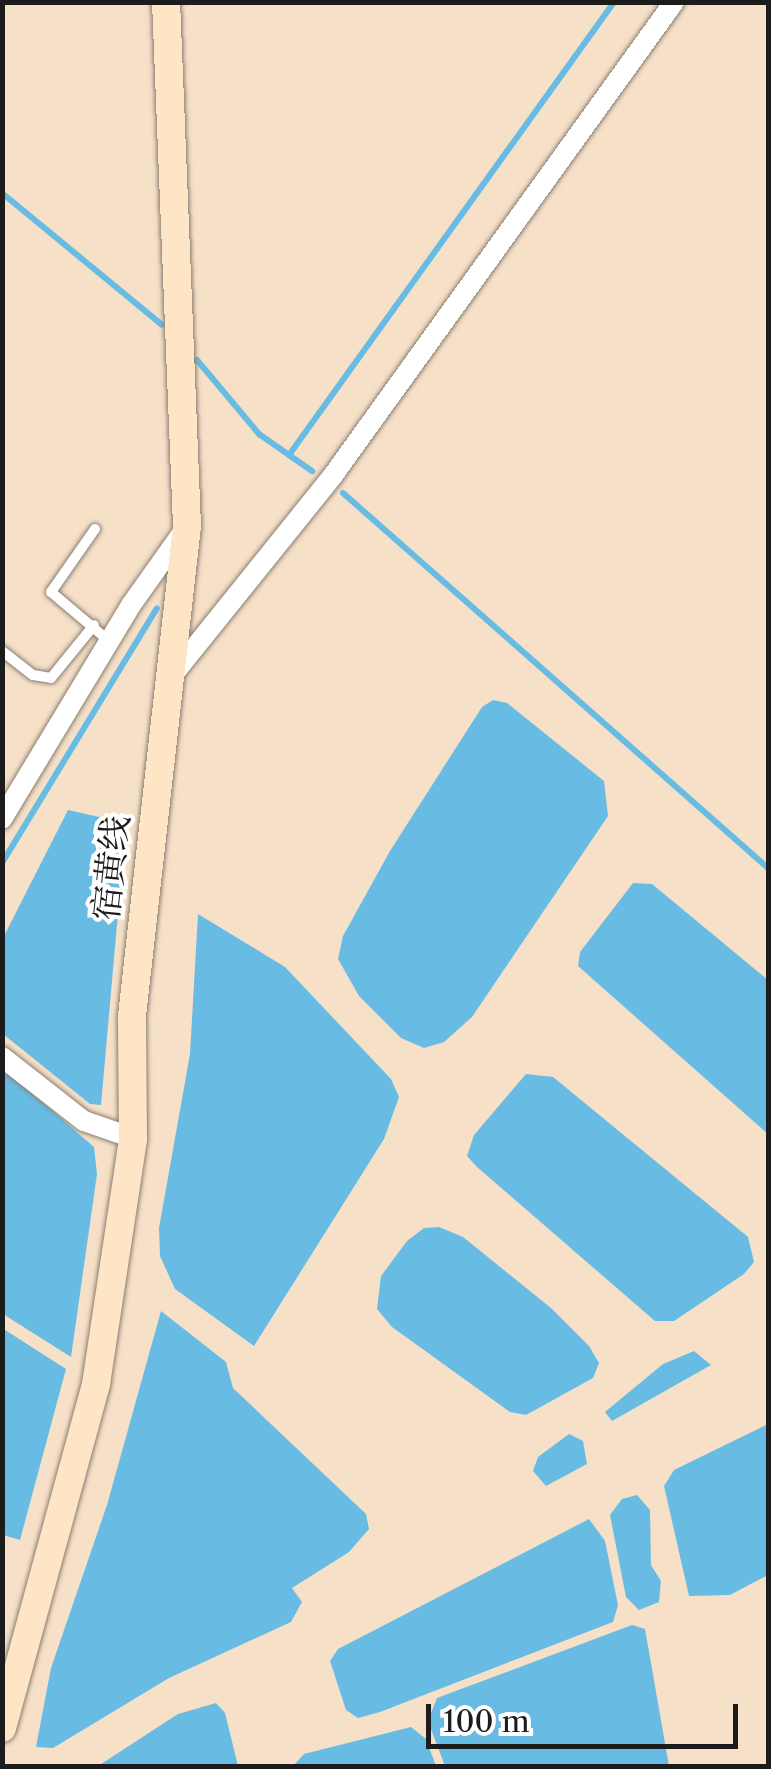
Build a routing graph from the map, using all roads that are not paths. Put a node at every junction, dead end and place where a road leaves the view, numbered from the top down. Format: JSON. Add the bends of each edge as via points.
{"nodes":[{"id":1,"x":166,"y":2,"type":"edge"},
{"id":2,"x":674,"y":2,"type":"edge"},
{"id":3,"x":186,"y":526,"type":"junction"},
{"id":4,"x":95,"y":530,"type":"dead end"},
{"id":5,"x":94,"y":625,"type":"junction"},
{"id":6,"x":109,"y":641,"type":"junction"},
{"id":7,"x":2,"y":651,"type":"edge"},
{"id":8,"x":170,"y":678,"type":"junction"},
{"id":9,"x":10,"y":786,"type":"edge"},
{"id":10,"x":2,"y":819,"type":"edge"},
{"id":11,"x":2,"y":1057,"type":"edge"},
{"id":12,"x":132,"y":1138,"type":"junction"},
{"id":13,"x":2,"y":1728,"type":"edge"}],
"edges":[{"from":1,"to":3,"type":"main road","name":"宿黄线"},
{"from":2,"to":8,"type":"street","via":[[334,474]]},
{"from":3,"to":6,"type":"street"},
{"from":3,"to":8,"type":"main road","name":"宿黄线"},
{"from":4,"to":5,"type":"lane","via":[[52,592]]},
{"from":5,"to":6,"type":"lane"},
{"from":5,"to":7,"type":"lane","via":[[51,678],[33,676]]},
{"from":6,"to":9,"type":"street"},
{"from":8,"to":12,"type":"main road","name":"宿黄线","via":[[132,1016]]},
{"from":9,"to":10,"type":"street"},
{"from":11,"to":12,"type":"street","via":[[84,1121]]},
{"from":12,"to":13,"type":"main road","name":"宿黄线","via":[[96,1384]]}]}
